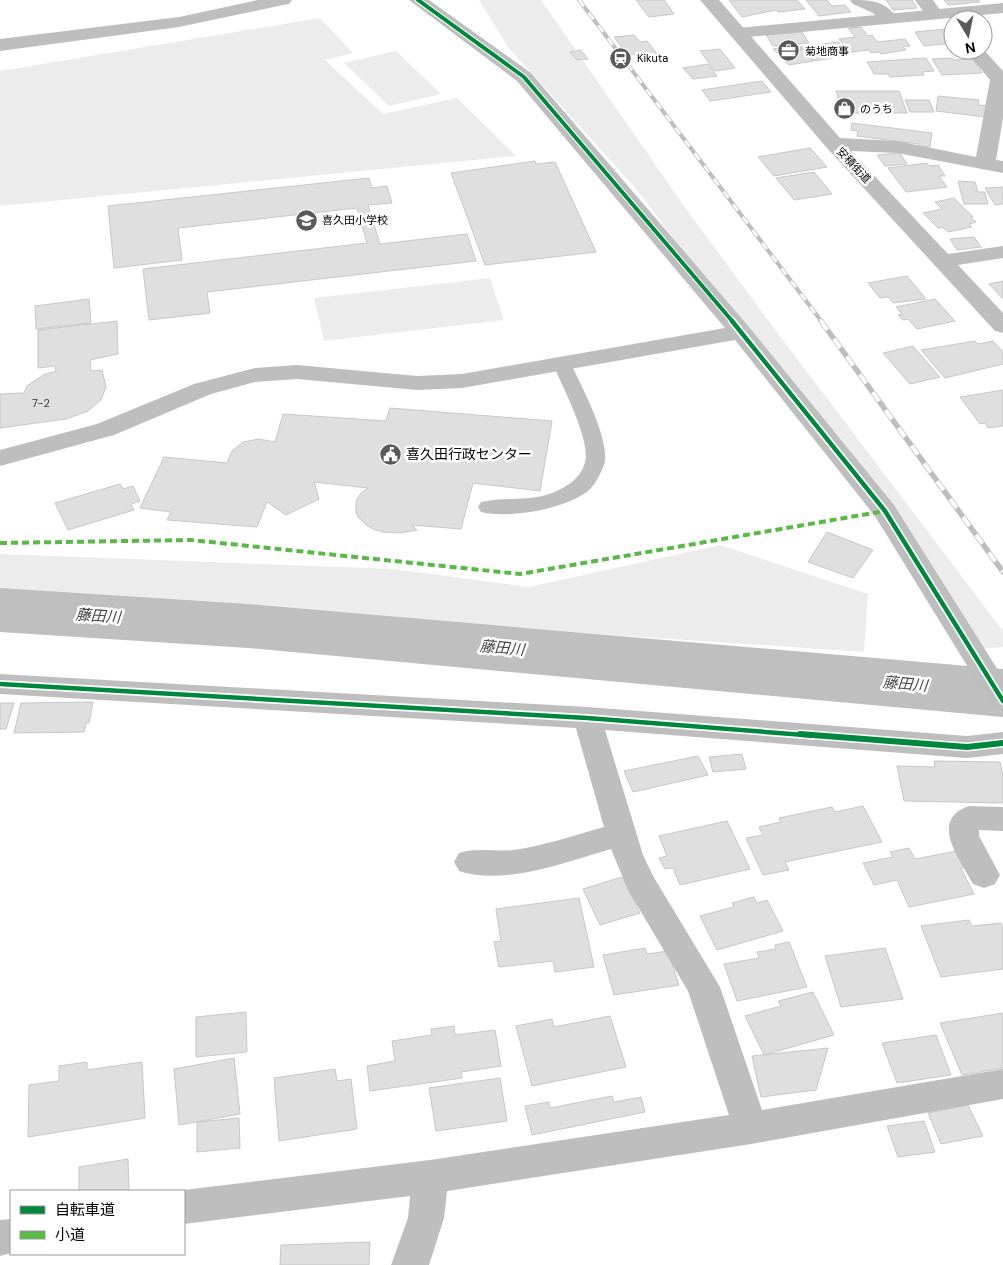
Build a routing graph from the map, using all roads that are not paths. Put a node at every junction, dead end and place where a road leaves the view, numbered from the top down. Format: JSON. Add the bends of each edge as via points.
{"nodes":[{"id":1,"x":283,"y":0,"type":"edge"},
{"id":2,"x":418,"y":0,"type":"edge"},
{"id":3,"x":709,"y":0,"type":"edge"},
{"id":4,"x":859,"y":0,"type":"edge"},
{"id":5,"x":1003,"y":8,"type":"edge"},
{"id":6,"x":938,"y":13,"type":"edge"},
{"id":7,"x":888,"y":18,"type":"junction"},
{"id":8,"x":738,"y":33,"type":"junction"},
{"id":9,"x":0,"y":45,"type":"edge"},
{"id":10,"x":983,"y":60,"type":"edge"},
{"id":11,"x":834,"y":144,"type":"junction"},
{"id":12,"x":994,"y":166,"type":"edge"},
{"id":13,"x":1003,"y":252,"type":"edge"},
{"id":14,"x":942,"y":261,"type":"junction"},
{"id":15,"x":1003,"y":326,"type":"edge"},
{"id":16,"x":741,"y":332,"type":"junction"},
{"id":17,"x":562,"y":364,"type":"junction"},
{"id":18,"x":0,"y":458,"type":"edge"},
{"id":19,"x":488,"y":507,"type":"dead end"},
{"id":20,"x":0,"y":684,"type":"edge"},
{"id":21,"x":1003,"y":701,"type":"edge"},
{"id":22,"x":587,"y":718,"type":"junction"},
{"id":23,"x":1003,"y":743,"type":"edge"},
{"id":24,"x":1003,"y":819,"type":"edge"},
{"id":25,"x":622,"y":834,"type":"junction"},
{"id":26,"x":470,"y":862,"type":"dead end"},
{"id":27,"x":984,"y":875,"type":"dead end"},
{"id":28,"x":1003,"y":1084,"type":"edge"},
{"id":29,"x":751,"y":1128,"type":"junction"},
{"id":30,"x":430,"y":1177,"type":"junction"},
{"id":31,"x":185,"y":1207,"type":"edge"},
{"id":32,"x":410,"y":1265,"type":"edge"}],
"edges":[{"from":1,"to":9,"type":"street","via":[[179,22]]},
{"from":2,"to":16,"type":"street","via":[[524,77]]},
{"from":3,"to":8,"type":"street","name":"安積街道"},
{"from":4,"to":7,"type":"street","via":[[879,9]]},
{"from":5,"to":6,"type":"street"},
{"from":6,"to":7,"type":"street"},
{"from":7,"to":8,"type":"street"},
{"from":8,"to":11,"type":"street","name":"安積街道"},
{"from":10,"to":12,"type":"street","via":[[1000,80]]},
{"from":11,"to":12,"type":"street","via":[[897,147]]},
{"from":11,"to":14,"type":"street","name":"安積街道"},
{"from":13,"to":14,"type":"street"},
{"from":14,"to":15,"type":"street","name":"安積街道"},
{"from":16,"to":17,"type":"street"},
{"from":16,"to":21,"type":"street","via":[[885,511]]},
{"from":17,"to":18,"type":"street","via":[[482,379],[433,383],[321,371],[254,375],[194,391],[104,430]]},
{"from":17,"to":19,"type":"lane","via":[[586,418],[595,462],[582,486],[553,500],[525,506]]},
{"from":20,"to":22,"type":"street"},
{"from":22,"to":23,"type":"street","via":[[967,747]]},
{"from":22,"to":25,"type":"street"},
{"from":24,"to":27,"type":"street","via":[[970,818],[963,823],[964,836]]},
{"from":25,"to":26,"type":"street","via":[[513,862]]},
{"from":25,"to":29,"type":"street","via":[[639,881],[704,987]]},
{"from":28,"to":29,"type":"street"},
{"from":29,"to":30,"type":"street"},
{"from":30,"to":31,"type":"street"},
{"from":30,"to":32,"type":"street","via":[[426,1218]]}]}
